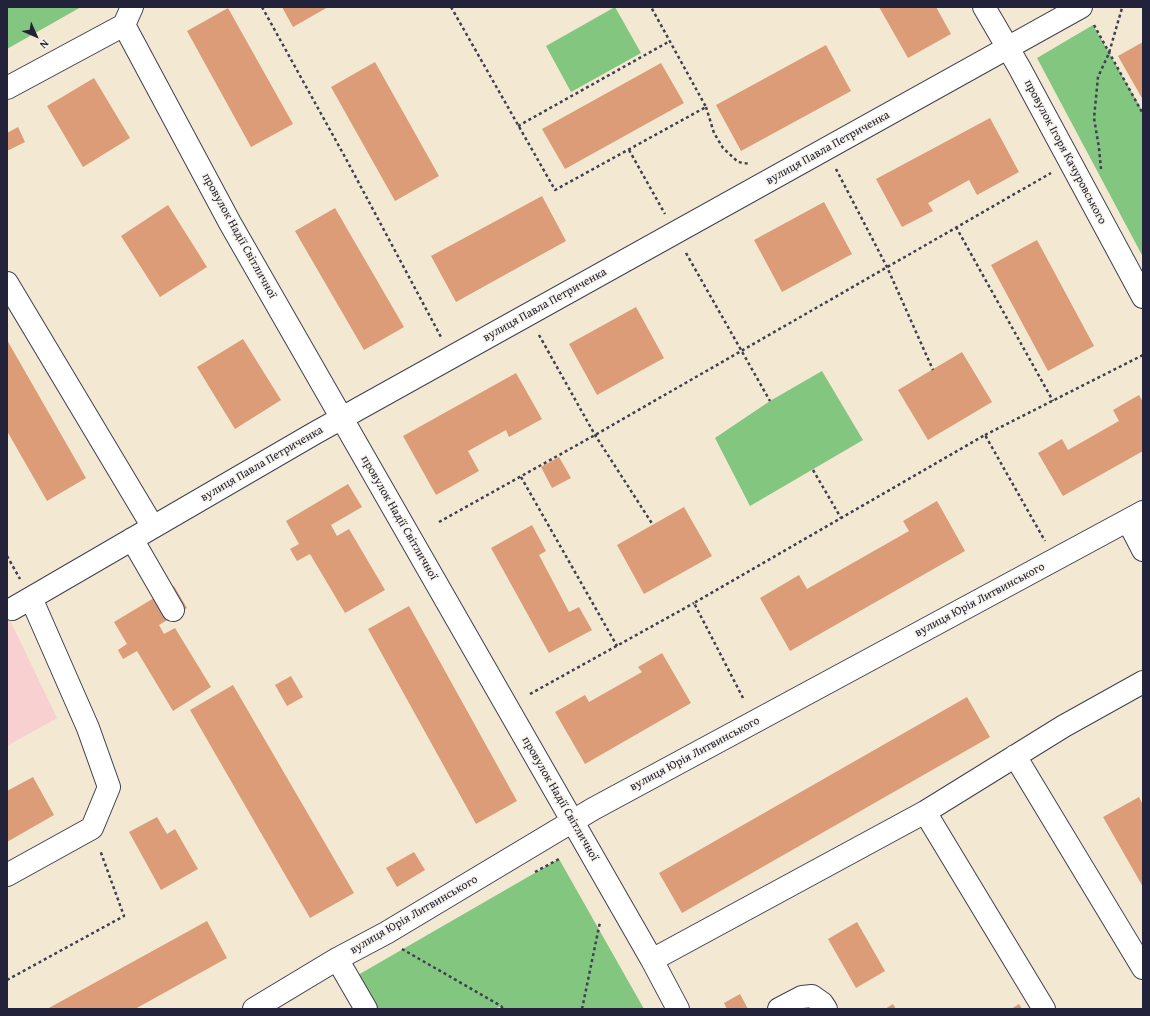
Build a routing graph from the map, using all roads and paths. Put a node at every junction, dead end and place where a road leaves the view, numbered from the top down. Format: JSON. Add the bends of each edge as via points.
{"nodes":[{"id":1,"x":262,"y":7,"type":"edge"},
{"id":2,"x":451,"y":7,"type":"edge"},
{"id":3,"x":651,"y":7,"type":"edge"},
{"id":4,"x":984,"y":7,"type":"edge"},
{"id":5,"x":1081,"y":7,"type":"edge"},
{"id":6,"x":1122,"y":8,"type":"dead end"},
{"id":7,"x":128,"y":16,"type":"edge"},
{"id":8,"x":1093,"y":25,"type":"dead end"},
{"id":9,"x":670,"y":41,"type":"junction"},
{"id":10,"x":1007,"y":48,"type":"junction"},
{"id":11,"x":1109,"y":53,"type":"junction"},
{"id":12,"x":40,"y":70,"type":"junction"},
{"id":13,"x":7,"y":88,"type":"edge"},
{"id":14,"x":7,"y":104,"type":"edge"},
{"id":15,"x":706,"y":107,"type":"junction"},
{"id":16,"x":1143,"y":114,"type":"edge"},
{"id":17,"x":518,"y":126,"type":"junction"},
{"id":18,"x":629,"y":150,"type":"junction"},
{"id":19,"x":755,"y":165,"type":"dead end"},
{"id":20,"x":836,"y":169,"type":"dead end"},
{"id":21,"x":1053,"y":171,"type":"dead end"},
{"id":22,"x":1101,"y":171,"type":"dead end"},
{"id":23,"x":666,"y":214,"type":"dead end"},
{"id":24,"x":956,"y":227,"type":"junction"},
{"id":25,"x":686,"y":254,"type":"dead end"},
{"id":26,"x":887,"y":267,"type":"junction"},
{"id":27,"x":7,"y":283,"type":"edge"},
{"id":28,"x":1143,"y":297,"type":"edge"},
{"id":29,"x":539,"y":335,"type":"dead end"},
{"id":30,"x":442,"y":338,"type":"dead end"},
{"id":31,"x":742,"y":350,"type":"junction"},
{"id":32,"x":1143,"y":355,"type":"edge"},
{"id":33,"x":933,"y":370,"type":"dead end"},
{"id":34,"x":770,"y":401,"type":"dead end"},
{"id":35,"x":1053,"y":401,"type":"junction"},
{"id":36,"x":342,"y":417,"type":"junction"},
{"id":37,"x":595,"y":435,"type":"junction"},
{"id":38,"x":985,"y":435,"type":"junction"},
{"id":39,"x":812,"y":470,"type":"dead end"},
{"id":40,"x":521,"y":477,"type":"junction"},
{"id":41,"x":1136,"y":517,"type":"edge"},
{"id":42,"x":841,"y":518,"type":"junction"},
{"id":43,"x":439,"y":522,"type":"dead end"},
{"id":44,"x":653,"y":525,"type":"dead end"},
{"id":45,"x":153,"y":527,"type":"junction"},
{"id":46,"x":132,"y":539,"type":"junction"},
{"id":47,"x":1045,"y":541,"type":"dead end"},
{"id":48,"x":1143,"y":550,"type":"edge"},
{"id":49,"x":31,"y":598,"type":"junction"},
{"id":50,"x":694,"y":603,"type":"junction"},
{"id":51,"x":12,"y":609,"type":"dead end"},
{"id":52,"x":173,"y":610,"type":"dead end"},
{"id":53,"x":618,"y":646,"type":"junction"},
{"id":54,"x":1143,"y":682,"type":"edge"},
{"id":55,"x":530,"y":694,"type":"dead end"},
{"id":56,"x":743,"y":698,"type":"dead end"},
{"id":57,"x":1015,"y":756,"type":"junction"},
{"id":58,"x":925,"y":812,"type":"junction"},
{"id":59,"x":572,"y":821,"type":"junction"},
{"id":60,"x":92,"y":828,"type":"junction"},
{"id":61,"x":7,"y":875,"type":"edge"},
{"id":62,"x":600,"y":922,"type":"dead end"},
{"id":63,"x":386,"y":933,"type":"junction"},
{"id":64,"x":337,"y":959,"type":"junction"},
{"id":65,"x":652,"y":960,"type":"junction"},
{"id":66,"x":1143,"y":968,"type":"edge"},
{"id":67,"x":7,"y":980,"type":"edge"},
{"id":68,"x":254,"y":1009,"type":"edge"},
{"id":69,"x":366,"y":1009,"type":"edge"},
{"id":70,"x":503,"y":1009,"type":"edge"},
{"id":71,"x":582,"y":1009,"type":"edge"},
{"id":72,"x":678,"y":1009,"type":"edge"},
{"id":73,"x":779,"y":1009,"type":"edge"},
{"id":74,"x":826,"y":1009,"type":"edge"},
{"id":75,"x":1044,"y":1009,"type":"edge"}],
"edges":[{"from":1,"to":30,"type":"path"},
{"from":2,"to":17,"type":"path"},
{"from":3,"to":9,"type":"path"},
{"from":4,"to":10,"type":"street","name":"провулок Ігоря Качуровського"},
{"from":5,"to":10,"type":"street","name":"вулиця Павла Петриченка"},
{"from":6,"to":11,"type":"path"},
{"from":7,"to":12,"type":"street"},
{"from":7,"to":36,"type":"street","name":"провулок Надії Світличної","via":[[230,222]]},
{"from":8,"to":11,"type":"path"},
{"from":9,"to":15,"type":"path"},
{"from":9,"to":17,"type":"path"},
{"from":10,"to":28,"type":"street","name":"провулок Ігоря Качуровського"},
{"from":10,"to":36,"type":"street","name":"вулиця Павла Петриченка"},
{"from":11,"to":16,"type":"path"},
{"from":11,"to":22,"type":"path","via":[[1098,77],[1094,118]]},
{"from":12,"to":13,"type":"street"},
{"from":12,"to":14,"type":"street"},
{"from":15,"to":18,"type":"path"},
{"from":15,"to":19,"type":"path","via":[[714,133],[723,148],[738,162]]},
{"from":17,"to":18,"type":"path","via":[[555,190]]},
{"from":18,"to":23,"type":"path"},
{"from":20,"to":26,"type":"path"},
{"from":21,"to":24,"type":"path"},
{"from":24,"to":26,"type":"path"},
{"from":24,"to":35,"type":"path"},
{"from":25,"to":31,"type":"path"},
{"from":26,"to":31,"type":"path"},
{"from":26,"to":33,"type":"path"},
{"from":27,"to":45,"type":"street"},
{"from":29,"to":37,"type":"path"},
{"from":31,"to":34,"type":"path"},
{"from":31,"to":37,"type":"path"},
{"from":32,"to":35,"type":"path"},
{"from":35,"to":38,"type":"path"},
{"from":36,"to":45,"type":"street","name":"вулиця Павла Петриченка"},
{"from":36,"to":59,"type":"street","name":"провулок Надії Світличної"},
{"from":37,"to":40,"type":"path"},
{"from":37,"to":44,"type":"path"},
{"from":38,"to":42,"type":"path"},
{"from":38,"to":47,"type":"path"},
{"from":39,"to":42,"type":"path"},
{"from":40,"to":43,"type":"path"},
{"from":40,"to":53,"type":"path"},
{"from":41,"to":48,"type":"street"},
{"from":41,"to":59,"type":"street","name":"вулиця Юрія Литвинського"},
{"from":42,"to":50,"type":"path"},
{"from":45,"to":46,"type":"street","name":"вулиця Павла Петриченка"},
{"from":46,"to":49,"type":"street","name":"вулиця Павла Петриченка"},
{"from":46,"to":52,"type":"street"},
{"from":49,"to":51,"type":"street","name":"вулиця Павла Петриченка"},
{"from":49,"to":60,"type":"street","via":[[88,728],[109,787]]},
{"from":50,"to":53,"type":"path"},
{"from":50,"to":56,"type":"path"},
{"from":53,"to":55,"type":"path"},
{"from":54,"to":57,"type":"street"},
{"from":57,"to":58,"type":"street"},
{"from":57,"to":66,"type":"street"},
{"from":58,"to":65,"type":"street"},
{"from":58,"to":75,"type":"street"},
{"from":59,"to":63,"type":"street","name":"вулиця Юрія Литвинського"},
{"from":59,"to":65,"type":"street","name":"провулок Надії Світличної"},
{"from":60,"to":61,"type":"street"},
{"from":60,"to":67,"type":"path","via":[[124,916]]},
{"from":62,"to":71,"type":"path"},
{"from":63,"to":64,"type":"street","name":"вулиця Юрія Литвинського"},
{"from":63,"to":70,"type":"path","via":[[398,947]]},
{"from":64,"to":68,"type":"street","name":"вулиця Юрія Литвинського"},
{"from":64,"to":69,"type":"street"},
{"from":65,"to":72,"type":"street","name":"провулок Надії Світличної"},
{"from":73,"to":74,"type":"street","via":[[802,997],[812,996],[822,1002]]}]}
